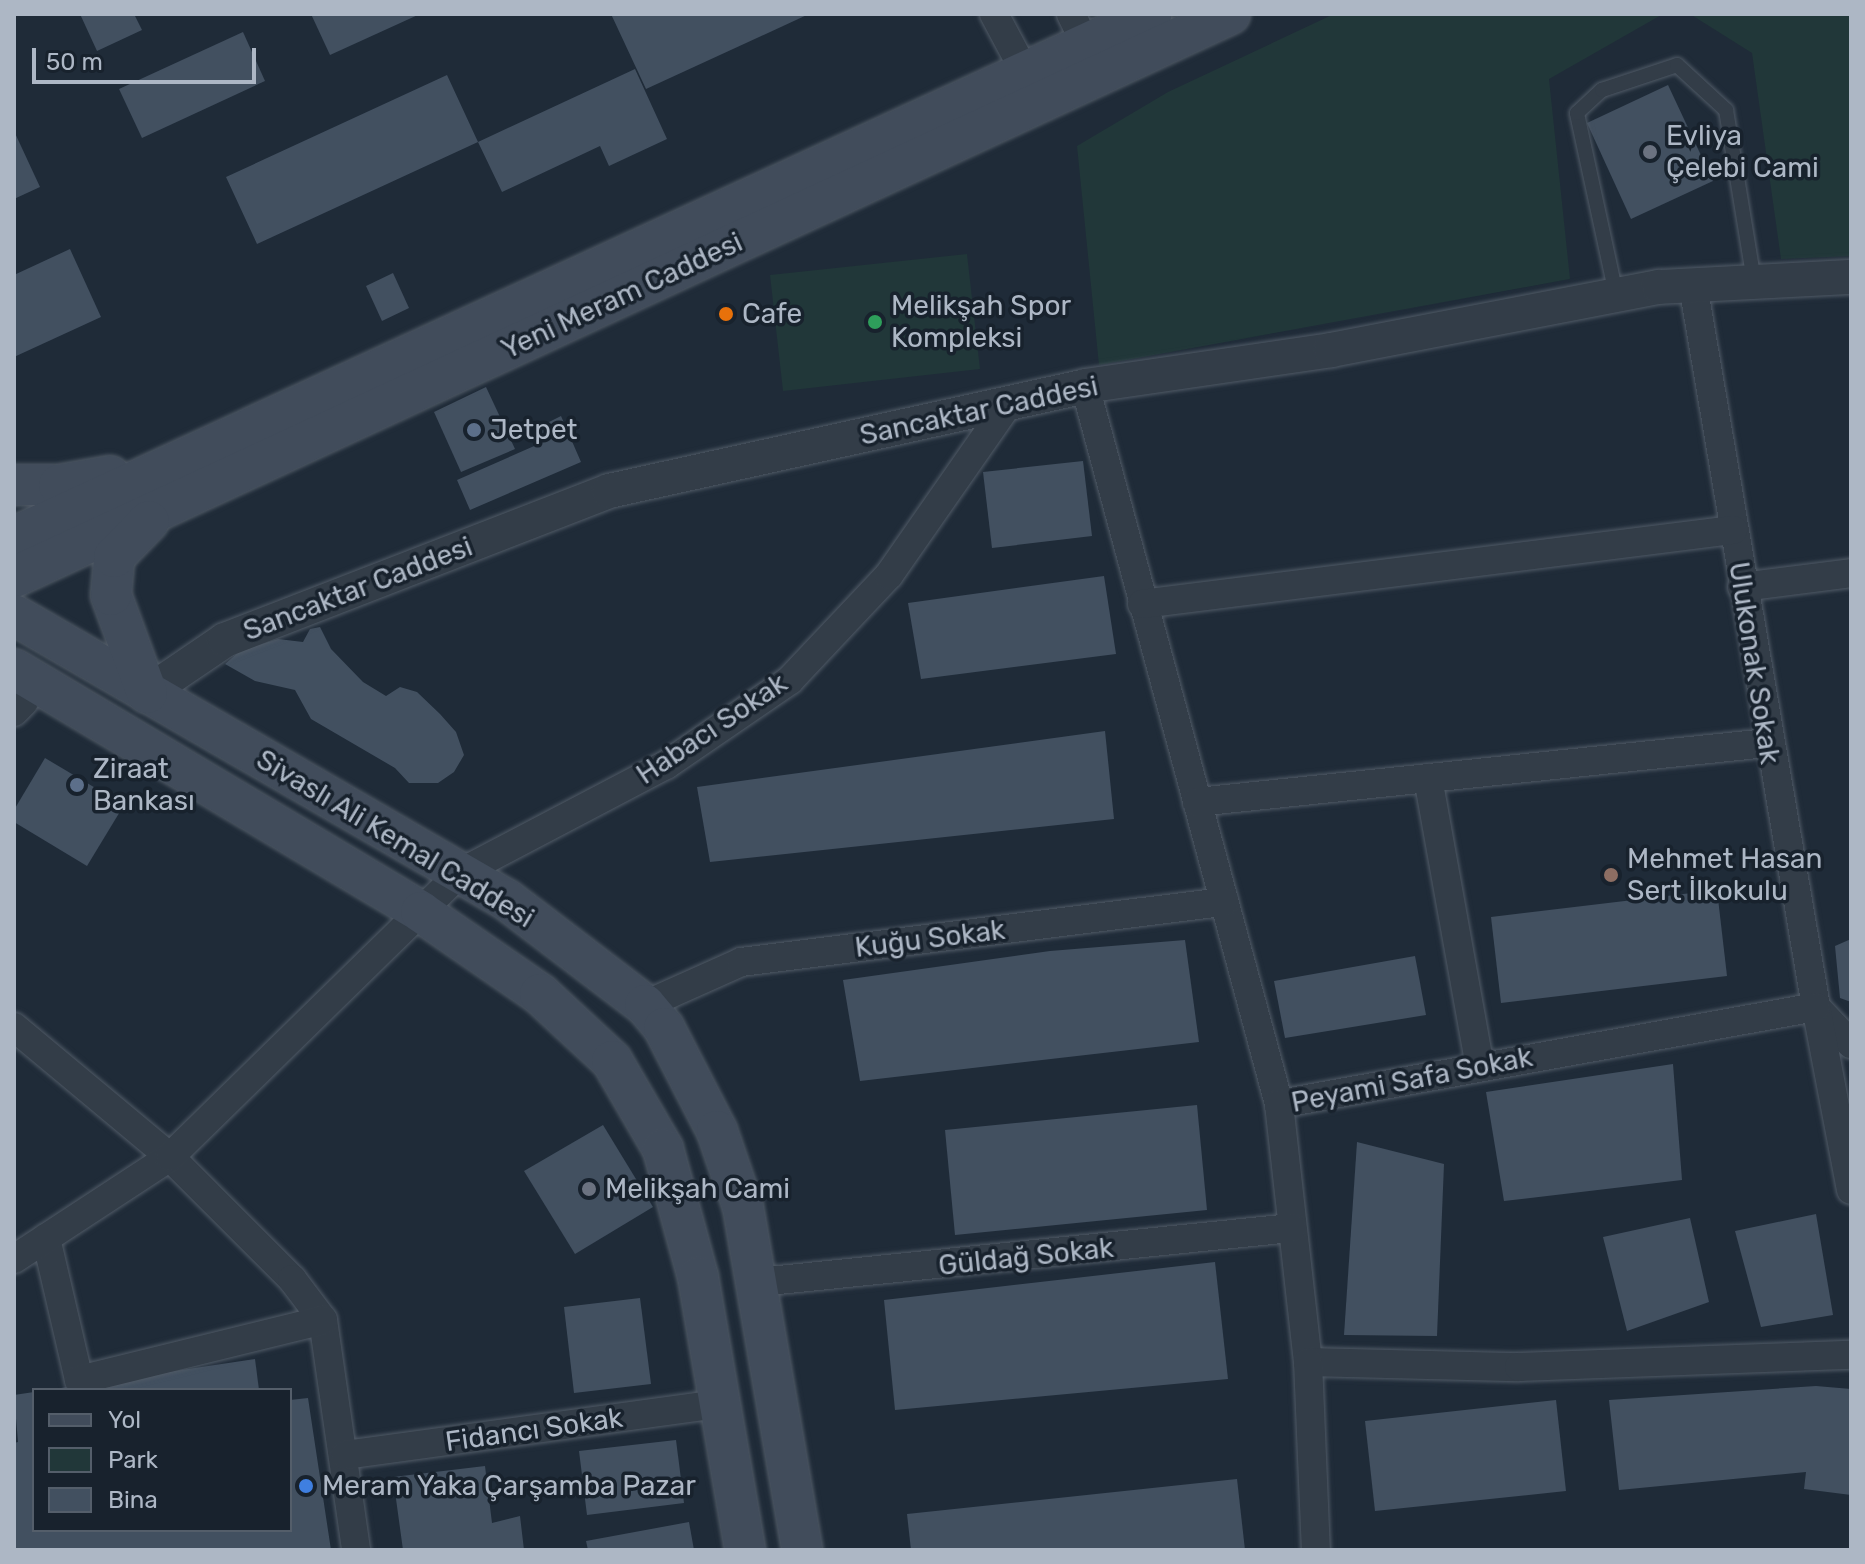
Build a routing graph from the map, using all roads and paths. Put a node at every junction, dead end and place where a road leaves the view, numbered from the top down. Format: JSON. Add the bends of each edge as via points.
{"nodes":[{"id":1,"x":994,"y":14,"type":"edge"},
{"id":2,"x":1151,"y":14,"type":"edge"},
{"id":3,"x":1230,"y":14,"type":"edge"},
{"id":4,"x":1078,"y":29,"type":"edge"},
{"id":5,"x":1025,"y":72,"type":"junction"},
{"id":6,"x":1851,"y":277,"type":"edge"},
{"id":7,"x":1755,"y":282,"type":"junction"},
{"id":8,"x":1693,"y":285,"type":"junction"},
{"id":9,"x":1616,"y":295,"type":"junction"},
{"id":10,"x":1085,"y":386,"type":"junction"},
{"id":11,"x":1007,"y":406,"type":"junction"},
{"id":12,"x":171,"y":484,"type":"junction"},
{"id":13,"x":14,"y":485,"type":"edge"},
{"id":14,"x":1733,"y":530,"type":"junction"},
{"id":15,"x":14,"y":537,"type":"edge"},
{"id":16,"x":1851,"y":573,"type":"edge"},
{"id":17,"x":14,"y":577,"type":"edge"},
{"id":18,"x":1742,"y":587,"type":"junction"},
{"id":19,"x":1142,"y":604,"type":"junction"},
{"id":20,"x":14,"y":615,"type":"edge"},
{"id":21,"x":147,"y":693,"type":"junction"},
{"id":22,"x":16,"y":696,"type":"edge"},
{"id":23,"x":1767,"y":743,"type":"junction"},
{"id":24,"x":1428,"y":778,"type":"junction"},
{"id":25,"x":1197,"y":802,"type":"junction"},
{"id":26,"x":460,"y":873,"type":"junction"},
{"id":27,"x":1224,"y":902,"type":"junction"},
{"id":28,"x":421,"y":912,"type":"junction"},
{"id":29,"x":645,"y":1005,"type":"junction"},
{"id":30,"x":1816,"y":1007,"type":"junction"},
{"id":31,"x":14,"y":1027,"type":"edge"},
{"id":32,"x":1844,"y":1038,"type":"edge"},
{"id":33,"x":1480,"y":1067,"type":"junction"},
{"id":34,"x":1279,"y":1104,"type":"junction"},
{"id":35,"x":170,"y":1157,"type":"junction"},
{"id":36,"x":1851,"y":1190,"type":"edge"},
{"id":37,"x":1292,"y":1228,"type":"junction"},
{"id":38,"x":46,"y":1238,"type":"junction"},
{"id":39,"x":14,"y":1259,"type":"edge"},
{"id":40,"x":759,"y":1282,"type":"junction"},
{"id":41,"x":323,"y":1320,"type":"junction"},
{"id":42,"x":1851,"y":1355,"type":"edge"},
{"id":43,"x":1308,"y":1362,"type":"junction"},
{"id":44,"x":723,"y":1403,"type":"junction"},
{"id":45,"x":345,"y":1455,"type":"junction"},
{"id":46,"x":356,"y":1550,"type":"edge"},
{"id":47,"x":745,"y":1550,"type":"edge"},
{"id":48,"x":802,"y":1550,"type":"edge"},
{"id":49,"x":1316,"y":1550,"type":"edge"}],
"edges":[{"from":1,"to":5,"type":"street"},
{"from":2,"to":4,"type":"main road","name":"Yeni Meram Caddesi"},
{"from":3,"to":12,"type":"main road","name":"Yeni Meram Caddesi"},
{"from":4,"to":5,"type":"main road","name":"Yeni Meram Caddesi"},
{"from":5,"to":12,"type":"main road","name":"Yeni Meram Caddesi"},
{"from":6,"to":7,"type":"street","name":"Sancaktar Caddesi"},
{"from":7,"to":8,"type":"street","name":"Sancaktar Caddesi"},
{"from":7,"to":9,"type":"lane","via":[[1726,110],[1677,65],[1602,90],[1577,113]]},
{"from":8,"to":9,"type":"street","name":"Sancaktar Caddesi"},
{"from":8,"to":14,"type":"street","name":"Ulukonak Sokak"},
{"from":9,"to":10,"type":"street","name":"Sancaktar Caddesi","via":[[1331,350]]},
{"from":10,"to":11,"type":"street","name":"Sancaktar Caddesi"},
{"from":10,"to":19,"type":"street"},
{"from":11,"to":21,"type":"street","name":"Sancaktar Caddesi","via":[[609,491],[225,640]]},
{"from":11,"to":26,"type":"street","name":"Habacı Sokak","via":[[889,575],[790,680],[666,765]]},
{"from":12,"to":13,"type":"main road"},
{"from":12,"to":15,"type":"main road","name":"Yeni Meram Caddesi"},
{"from":12,"to":17,"type":"main road","name":"Yeni Meram Caddesi"},
{"from":12,"to":21,"type":"main road","via":[[114,557],[111,595]]},
{"from":14,"to":18,"type":"street","name":"Ulukonak Sokak"},
{"from":14,"to":19,"type":"street"},
{"from":16,"to":18,"type":"street"},
{"from":18,"to":23,"type":"street","name":"Ulukonak Sokak"},
{"from":19,"to":25,"type":"street"},
{"from":20,"to":21,"type":"main road","name":"Sivaslı Ali Kemal Caddesi"},
{"from":21,"to":26,"type":"main road","name":"Sivaslı Ali Kemal Caddesi"},
{"from":22,"to":28,"type":"main road","name":"Sivaslı Ali Kemal Caddesi","via":[[103,724]]},
{"from":23,"to":24,"type":"street"},
{"from":23,"to":30,"type":"street","name":"Ulukonak Sokak"},
{"from":24,"to":25,"type":"street"},
{"from":24,"to":33,"type":"street"},
{"from":25,"to":27,"type":"street"},
{"from":26,"to":28,"type":"street","name":"Habacı Sokak"},
{"from":26,"to":29,"type":"main road","name":"Sivaslı Ali Kemal Caddesi","via":[[507,900]]},
{"from":27,"to":29,"type":"street","name":"Kuğu Sokak","via":[[741,962]]},
{"from":27,"to":34,"type":"street"},
{"from":28,"to":35,"type":"street","name":"Habacı Sokak"},
{"from":28,"to":44,"type":"main road","name":"Sivaslı Ali Kemal Caddesi","via":[[540,994],[612,1061],[663,1149],[698,1277]]},
{"from":29,"to":40,"type":"main road","name":"Sivaslı Ali Kemal Caddesi","via":[[664,1028],[717,1131],[743,1207]]},
{"from":30,"to":32,"type":"street"},
{"from":30,"to":33,"type":"street","name":"Peyami Safa Sokak"},
{"from":30,"to":36,"type":"street","name":"Ulukonak Sokak"},
{"from":31,"to":35,"type":"street"},
{"from":33,"to":34,"type":"street","name":"Peyami Safa Sokak"},
{"from":34,"to":37,"type":"street","name":"Peyami Safa Sokak"},
{"from":35,"to":38,"type":"street","name":"Habacı Sokak"},
{"from":35,"to":41,"type":"street","via":[[292,1279]]},
{"from":37,"to":40,"type":"street","name":"Güldağ Sokak"},
{"from":37,"to":43,"type":"street","name":"Peyami Safa Sokak"},
{"from":38,"to":39,"type":"street","name":"Habacı Sokak"},
{"from":38,"to":41,"type":"street","via":[[79,1380]]},
{"from":40,"to":48,"type":"main road","name":"Sivaslı Ali Kemal Caddesi"},
{"from":41,"to":45,"type":"street"},
{"from":42,"to":43,"type":"street","via":[[1519,1367]]},
{"from":43,"to":49,"type":"street","name":"Peyami Safa Sokak"},
{"from":44,"to":45,"type":"street","name":"Fidancı Sokak"},
{"from":44,"to":47,"type":"main road","name":"Sivaslı Ali Kemal Caddesi"},
{"from":45,"to":46,"type":"street"}]}
